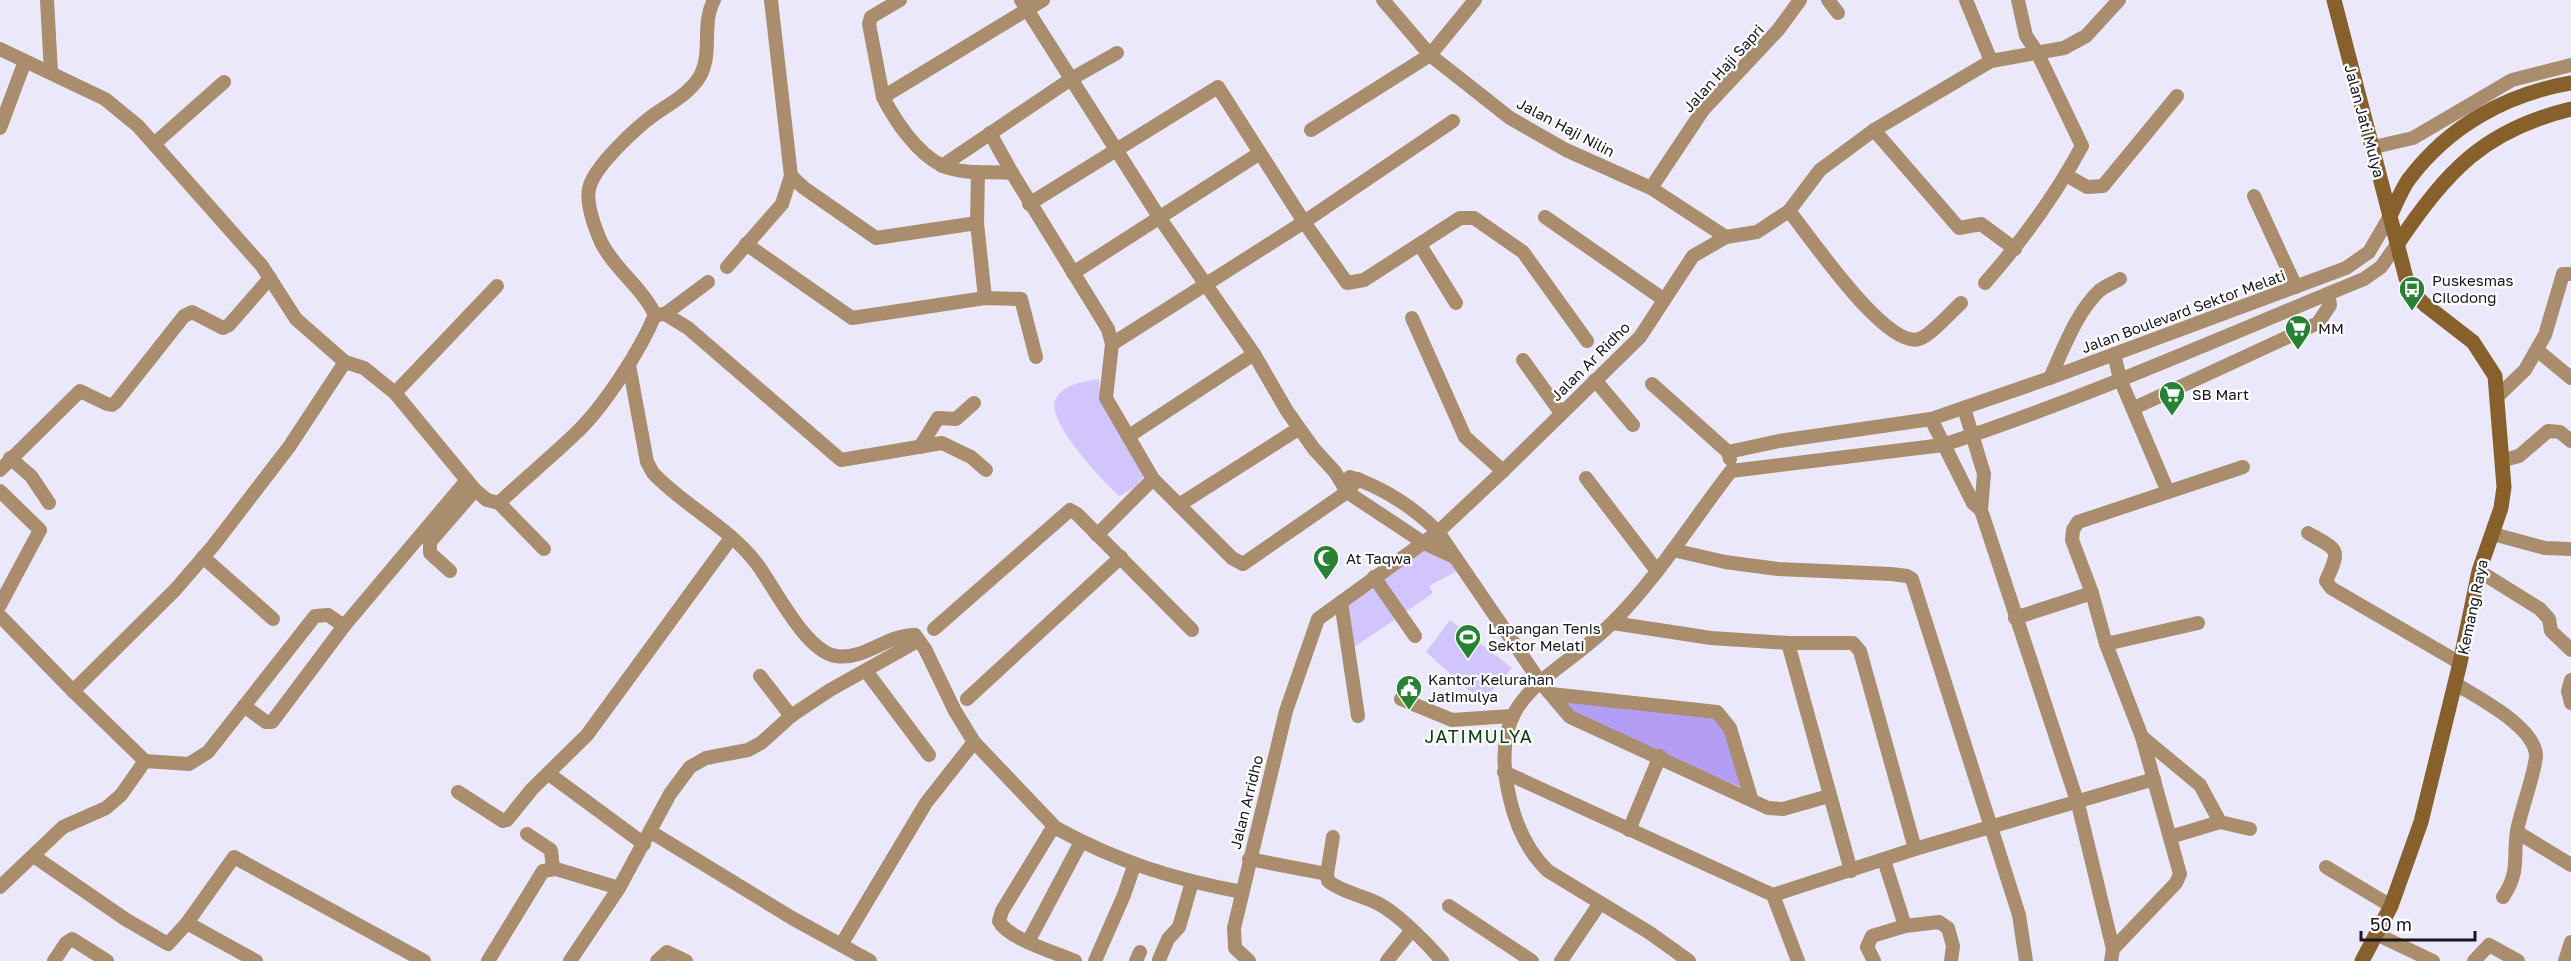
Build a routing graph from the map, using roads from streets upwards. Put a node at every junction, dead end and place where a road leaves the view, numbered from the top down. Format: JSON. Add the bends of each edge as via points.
{"nodes":[{"id":1,"x":47,"y":0,"type":"edge"},
{"id":2,"x":714,"y":0,"type":"edge"},
{"id":3,"x":771,"y":0,"type":"edge"},
{"id":4,"x":900,"y":0,"type":"edge"},
{"id":5,"x":1044,"y":0,"type":"edge"},
{"id":6,"x":1383,"y":0,"type":"edge"},
{"id":7,"x":1475,"y":0,"type":"edge"},
{"id":8,"x":1800,"y":0,"type":"edge"},
{"id":9,"x":1828,"y":0,"type":"edge"},
{"id":10,"x":1966,"y":0,"type":"edge"},
{"id":11,"x":2018,"y":0,"type":"edge"},
{"id":12,"x":2119,"y":0,"type":"edge"},
{"id":13,"x":2334,"y":0,"type":"edge"},
{"id":14,"x":1024,"y":5,"type":"edge"},
{"id":15,"x":1838,"y":13,"type":"dead end"},
{"id":16,"x":0,"y":49,"type":"edge"},
{"id":17,"x":2037,"y":52,"type":"junction"},
{"id":18,"x":1117,"y":53,"type":"dead end"},
{"id":19,"x":1430,"y":55,"type":"junction"},
{"id":20,"x":25,"y":61,"type":"junction"},
{"id":21,"x":1991,"y":62,"type":"junction"},
{"id":22,"x":2571,"y":65,"type":"edge"},
{"id":23,"x":51,"y":72,"type":"junction"},
{"id":24,"x":1071,"y":79,"type":"junction"},
{"id":25,"x":224,"y":82,"type":"dead end"},
{"id":26,"x":2571,"y":83,"type":"edge"},
{"id":27,"x":2176,"y":96,"type":"dead end"},
{"id":28,"x":883,"y":97,"type":"junction"},
{"id":29,"x":2571,"y":109,"type":"edge"},
{"id":30,"x":1453,"y":121,"type":"dead end"},
{"id":31,"x":0,"y":128,"type":"edge"},
{"id":32,"x":1311,"y":130,"type":"dead end"},
{"id":33,"x":1874,"y":130,"type":"junction"},
{"id":34,"x":990,"y":133,"type":"junction"},
{"id":35,"x":2414,"y":138,"type":"junction"},
{"id":36,"x":154,"y":144,"type":"junction"},
{"id":37,"x":2374,"y":147,"type":"junction"},
{"id":38,"x":1115,"y":150,"type":"junction"},
{"id":39,"x":1260,"y":153,"type":"junction"},
{"id":40,"x":2426,"y":161,"type":"junction"},
{"id":41,"x":942,"y":166,"type":"junction"},
{"id":42,"x":978,"y":172,"type":"junction"},
{"id":43,"x":1012,"y":173,"type":"junction"},
{"id":44,"x":2380,"y":173,"type":"junction"},
{"id":45,"x":791,"y":176,"type":"junction"},
{"id":46,"x":2066,"y":176,"type":"junction"},
{"id":47,"x":2408,"y":180,"type":"junction"},
{"id":48,"x":1651,"y":188,"type":"junction"},
{"id":49,"x":2254,"y":196,"type":"dead end"},
{"id":50,"x":1029,"y":204,"type":"junction"},
{"id":51,"x":1789,"y":211,"type":"junction"},
{"id":52,"x":2390,"y":216,"type":"junction"},
{"id":53,"x":1545,"y":217,"type":"dead end"},
{"id":54,"x":1159,"y":218,"type":"junction"},
{"id":55,"x":1304,"y":222,"type":"junction"},
{"id":56,"x":977,"y":223,"type":"junction"},
{"id":57,"x":1726,"y":237,"type":"junction"},
{"id":58,"x":2398,"y":243,"type":"junction"},
{"id":59,"x":746,"y":244,"type":"junction"},
{"id":60,"x":1420,"y":245,"type":"junction"},
{"id":61,"x":2015,"y":249,"type":"junction"},
{"id":62,"x":727,"y":267,"type":"dead end"},
{"id":63,"x":1073,"y":273,"type":"junction"},
{"id":64,"x":2571,"y":274,"type":"edge"},
{"id":65,"x":270,"y":278,"type":"junction"},
{"id":66,"x":2120,"y":279,"type":"dead end"},
{"id":67,"x":708,"y":282,"type":"dead end"},
{"id":68,"x":1985,"y":283,"type":"dead end"},
{"id":69,"x":1208,"y":285,"type":"junction"},
{"id":70,"x":497,"y":286,"type":"dead end"},
{"id":71,"x":2296,"y":287,"type":"junction"},
{"id":72,"x":2328,"y":294,"type":"junction"},
{"id":73,"x":985,"y":298,"type":"junction"},
{"id":74,"x":1663,"y":299,"type":"junction"},
{"id":75,"x":1456,"y":303,"type":"dead end"},
{"id":76,"x":1961,"y":303,"type":"dead end"},
{"id":77,"x":660,"y":315,"type":"junction"},
{"id":78,"x":1412,"y":318,"type":"dead end"},
{"id":79,"x":1587,"y":341,"type":"dead end"},
{"id":80,"x":1112,"y":344,"type":"junction"},
{"id":81,"x":2537,"y":350,"type":"junction"},
{"id":82,"x":1254,"y":354,"type":"junction"},
{"id":83,"x":2114,"y":354,"type":"junction"},
{"id":84,"x":1036,"y":357,"type":"dead end"},
{"id":85,"x":1523,"y":360,"type":"dead end"},
{"id":86,"x":345,"y":362,"type":"junction"},
{"id":87,"x":628,"y":365,"type":"junction"},
{"id":88,"x":2050,"y":378,"type":"junction"},
{"id":89,"x":2571,"y":378,"type":"edge"},
{"id":90,"x":2120,"y":379,"type":"junction"},
{"id":91,"x":1595,"y":380,"type":"junction"},
{"id":92,"x":1652,"y":384,"type":"dead end"},
{"id":93,"x":395,"y":393,"type":"junction"},
{"id":94,"x":2498,"y":396,"type":"junction"},
{"id":95,"x":974,"y":403,"type":"dead end"},
{"id":96,"x":1964,"y":408,"type":"junction"},
{"id":97,"x":2134,"y":408,"type":"junction"},
{"id":98,"x":1561,"y":413,"type":"junction"},
{"id":99,"x":1931,"y":419,"type":"junction"},
{"id":100,"x":1633,"y":425,"type":"dead end"},
{"id":101,"x":1298,"y":429,"type":"junction"},
{"id":102,"x":1974,"y":435,"type":"junction"},
{"id":103,"x":1129,"y":436,"type":"junction"},
{"id":104,"x":2571,"y":441,"type":"edge"},
{"id":105,"x":1943,"y":445,"type":"junction"},
{"id":106,"x":920,"y":447,"type":"junction"},
{"id":107,"x":1728,"y":452,"type":"junction"},
{"id":108,"x":10,"y":458,"type":"junction"},
{"id":109,"x":2504,"y":460,"type":"junction"},
{"id":110,"x":2243,"y":467,"type":"dead end"},
{"id":111,"x":0,"y":470,"type":"edge"},
{"id":112,"x":986,"y":470,"type":"dead end"},
{"id":113,"x":1503,"y":471,"type":"junction"},
{"id":114,"x":1731,"y":471,"type":"junction"},
{"id":115,"x":1335,"y":472,"type":"junction"},
{"id":116,"x":1586,"y":478,"type":"dead end"},
{"id":117,"x":1153,"y":479,"type":"junction"},
{"id":118,"x":1358,"y":479,"type":"junction"},
{"id":119,"x":471,"y":485,"type":"junction"},
{"id":120,"x":0,"y":491,"type":"edge"},
{"id":121,"x":1347,"y":492,"type":"junction"},
{"id":122,"x":2168,"y":492,"type":"junction"},
{"id":123,"x":49,"y":503,"type":"dead end"},
{"id":124,"x":499,"y":503,"type":"junction"},
{"id":125,"x":1179,"y":505,"type":"junction"},
{"id":126,"x":1981,"y":510,"type":"junction"},
{"id":127,"x":1100,"y":532,"type":"junction"},
{"id":128,"x":1438,"y":532,"type":"junction"},
{"id":129,"x":2308,"y":532,"type":"dead end"},
{"id":130,"x":2493,"y":534,"type":"junction"},
{"id":131,"x":730,"y":538,"type":"junction"},
{"id":132,"x":1424,"y":543,"type":"junction"},
{"id":133,"x":544,"y":549,"type":"dead end"},
{"id":134,"x":2571,"y":549,"type":"edge"},
{"id":135,"x":1673,"y":550,"type":"junction"},
{"id":136,"x":203,"y":557,"type":"junction"},
{"id":137,"x":1121,"y":557,"type":"junction"},
{"id":138,"x":1454,"y":557,"type":"junction"},
{"id":139,"x":450,"y":571,"type":"dead end"},
{"id":140,"x":1657,"y":571,"type":"junction"},
{"id":141,"x":2479,"y":571,"type":"junction"},
{"id":142,"x":1374,"y":577,"type":"junction"},
{"id":143,"x":2092,"y":593,"type":"junction"},
{"id":144,"x":1341,"y":602,"type":"junction"},
{"id":145,"x":0,"y":605,"type":"edge"},
{"id":146,"x":0,"y":616,"type":"edge"},
{"id":147,"x":2015,"y":618,"type":"junction"},
{"id":148,"x":273,"y":619,"type":"dead end"},
{"id":149,"x":1613,"y":623,"type":"junction"},
{"id":150,"x":2198,"y":623,"type":"dead end"},
{"id":151,"x":344,"y":626,"type":"junction"},
{"id":152,"x":934,"y":629,"type":"dead end"},
{"id":153,"x":1192,"y":630,"type":"dead end"},
{"id":154,"x":1415,"y":636,"type":"dead end"},
{"id":155,"x":919,"y":642,"type":"junction"},
{"id":156,"x":1788,"y":643,"type":"junction"},
{"id":157,"x":2106,"y":644,"type":"junction"},
{"id":158,"x":1306,"y":648,"type":"joint"},
{"id":159,"x":2571,"y":650,"type":"edge"},
{"id":160,"x":2460,"y":663,"type":"junction"},
{"id":161,"x":866,"y":671,"type":"junction"},
{"id":162,"x":760,"y":676,"type":"dead end"},
{"id":163,"x":2571,"y":680,"type":"edge"},
{"id":164,"x":1541,"y":683,"type":"junction"},
{"id":165,"x":2456,"y":684,"type":"junction"},
{"id":166,"x":73,"y":691,"type":"junction"},
{"id":167,"x":1551,"y":694,"type":"junction"},
{"id":168,"x":967,"y":699,"type":"dead end"},
{"id":169,"x":1401,"y":699,"type":"dead end"},
{"id":170,"x":2571,"y":703,"type":"edge"},
{"id":171,"x":244,"y":706,"type":"junction"},
{"id":172,"x":791,"y":716,"type":"junction"},
{"id":173,"x":1358,"y":716,"type":"dead end"},
{"id":174,"x":1511,"y":716,"type":"junction"},
{"id":175,"x":2142,"y":737,"type":"junction"},
{"id":176,"x":974,"y":742,"type":"junction"},
{"id":177,"x":929,"y":755,"type":"dead end"},
{"id":178,"x":1660,"y":756,"type":"junction"},
{"id":179,"x":145,"y":761,"type":"junction"},
{"id":180,"x":1504,"y":772,"type":"junction"},
{"id":181,"x":549,"y":774,"type":"junction"},
{"id":182,"x":2154,"y":779,"type":"junction"},
{"id":183,"x":458,"y":792,"type":"dead end"},
{"id":184,"x":1829,"y":796,"type":"junction"},
{"id":185,"x":1751,"y":798,"type":"junction"},
{"id":186,"x":2078,"y":804,"type":"junction"},
{"id":187,"x":2220,"y":822,"type":"junction"},
{"id":188,"x":1056,"y":828,"type":"junction"},
{"id":189,"x":1991,"y":828,"type":"junction"},
{"id":190,"x":2250,"y":829,"type":"dead end"},
{"id":191,"x":1629,"y":830,"type":"junction"},
{"id":192,"x":2517,"y":832,"type":"junction"},
{"id":193,"x":527,"y":834,"type":"dead end"},
{"id":194,"x":1333,"y":837,"type":"dead end"},
{"id":195,"x":2170,"y":837,"type":"junction"},
{"id":196,"x":648,"y":838,"type":"junction"},
{"id":197,"x":1081,"y":842,"type":"junction"},
{"id":198,"x":1915,"y":849,"type":"junction"},
{"id":199,"x":35,"y":856,"type":"junction"},
{"id":200,"x":1249,"y":859,"type":"junction"},
{"id":201,"x":1884,"y":860,"type":"junction"},
{"id":202,"x":2571,"y":865,"type":"edge"},
{"id":203,"x":1134,"y":866,"type":"junction"},
{"id":204,"x":2326,"y":867,"type":"dead end"},
{"id":205,"x":553,"y":869,"type":"junction"},
{"id":206,"x":1851,"y":871,"type":"junction"},
{"id":207,"x":1327,"y":878,"type":"junction"},
{"id":208,"x":1192,"y":882,"type":"junction"},
{"id":209,"x":0,"y":886,"type":"edge"},
{"id":210,"x":619,"y":888,"type":"junction"},
{"id":211,"x":1242,"y":892,"type":"junction"},
{"id":212,"x":1773,"y":895,"type":"junction"},
{"id":213,"x":2503,"y":897,"type":"dead end"},
{"id":214,"x":1600,"y":903,"type":"junction"},
{"id":215,"x":1449,"y":906,"type":"dead end"},
{"id":216,"x":2391,"y":906,"type":"junction"},
{"id":217,"x":188,"y":923,"type":"junction"},
{"id":218,"x":1905,"y":926,"type":"junction"},
{"id":219,"x":1411,"y":931,"type":"junction"},
{"id":220,"x":2376,"y":934,"type":"junction"},
{"id":221,"x":1028,"y":942,"type":"junction"},
{"id":222,"x":2571,"y":942,"type":"edge"},
{"id":223,"x":841,"y":945,"type":"junction"},
{"id":224,"x":400,"y":955,"type":"edge"},
{"id":225,"x":2112,"y":955,"type":"edge"},
{"id":226,"x":1159,"y":960,"type":"edge"},
{"id":227,"x":2430,"y":960,"type":"edge"},
{"id":228,"x":54,"y":961,"type":"edge"},
{"id":229,"x":107,"y":961,"type":"edge"},
{"id":230,"x":256,"y":961,"type":"edge"},
{"id":231,"x":424,"y":961,"type":"edge"},
{"id":232,"x":488,"y":961,"type":"edge"},
{"id":233,"x":570,"y":961,"type":"edge"},
{"id":234,"x":657,"y":961,"type":"edge"},
{"id":235,"x":686,"y":961,"type":"edge"},
{"id":236,"x":870,"y":961,"type":"edge"},
{"id":237,"x":1075,"y":961,"type":"edge"},
{"id":238,"x":1095,"y":961,"type":"edge"},
{"id":239,"x":1249,"y":961,"type":"edge"},
{"id":240,"x":1387,"y":961,"type":"edge"},
{"id":241,"x":1442,"y":961,"type":"edge"},
{"id":242,"x":1532,"y":961,"type":"edge"},
{"id":243,"x":1561,"y":961,"type":"edge"},
{"id":244,"x":1689,"y":961,"type":"edge"},
{"id":245,"x":1798,"y":961,"type":"edge"},
{"id":246,"x":1874,"y":961,"type":"edge"},
{"id":247,"x":1951,"y":961,"type":"edge"},
{"id":248,"x":2026,"y":961,"type":"edge"},
{"id":249,"x":2362,"y":961,"type":"edge"},
{"id":250,"x":2474,"y":961,"type":"edge"},
{"id":251,"x":2518,"y":961,"type":"edge"},
{"id":252,"x":2565,"y":961,"type":"edge"}],
"edges":[{"from":1,"to":23,"type":"street"},
{"from":2,"to":77,"type":"street","via":[[708,11],[705,60],[700,74],[688,90],[633,132],[597,172],[588,191],[601,241]]},
{"from":3,"to":45,"type":"street"},
{"from":4,"to":28,"type":"street","via":[[871,16],[869,24]]},
{"from":5,"to":14,"type":"street"},
{"from":6,"to":19,"type":"street","name":"Jalan Haji Nilin"},
{"from":7,"to":19,"type":"street"},
{"from":8,"to":48,"type":"street","name":"Jalan Haji Sapri","via":[[1778,30],[1702,110]]},
{"from":9,"to":15,"type":"street"},
{"from":10,"to":21,"type":"street"},
{"from":11,"to":17,"type":"street","via":[[2026,36]]},
{"from":12,"to":17,"type":"street","name":"Jalan Ar Ridho","via":[[2086,36],[2064,48]]},
{"from":13,"to":37,"type":"street","name":"Jalan Jati Mulya"},
{"from":14,"to":24,"type":"street"},
{"from":14,"to":28,"type":"street"},
{"from":16,"to":20,"type":"street"},
{"from":17,"to":21,"type":"street","name":"Jalan Ar Ridho"},
{"from":17,"to":46,"type":"street","via":[[2081,140],[2082,146]]},
{"from":18,"to":24,"type":"street"},
{"from":19,"to":32,"type":"street"},
{"from":19,"to":48,"type":"street","name":"Jalan Haji Nilin","via":[[1510,118],[1566,150]]},
{"from":20,"to":23,"type":"street"},
{"from":20,"to":31,"type":"street"},
{"from":21,"to":33,"type":"street","name":"Jalan Ar Ridho"},
{"from":22,"to":35,"type":"street","via":[[2512,80]]},
{"from":23,"to":36,"type":"street","via":[[105,99]]},
{"from":24,"to":34,"type":"street"},
{"from":24,"to":38,"type":"street"},
{"from":25,"to":36,"type":"street"},
{"from":26,"to":40,"type":"street","via":[[2508,99],[2461,125]]},
{"from":27,"to":46,"type":"street","via":[[2103,186],[2088,187]]},
{"from":28,"to":41,"type":"street","via":[[914,141]]},
{"from":29,"to":58,"type":"street","via":[[2535,117],[2500,135],[2464,161],[2428,198]]},
{"from":30,"to":55,"type":"street"},
{"from":33,"to":51,"type":"street","name":"Jalan Ar Ridho","via":[[1821,170]]},
{"from":33,"to":61,"type":"street","via":[[1959,228],[1981,224]]},
{"from":34,"to":41,"type":"street"},
{"from":34,"to":43,"type":"street"},
{"from":35,"to":37,"type":"street"},
{"from":35,"to":40,"type":"street"},
{"from":36,"to":65,"type":"street"},
{"from":37,"to":44,"type":"street","name":"Jalan Jati Mulya"},
{"from":38,"to":39,"type":"street","via":[[1215,87],[1220,89]]},
{"from":38,"to":50,"type":"street"},
{"from":38,"to":54,"type":"street"},
{"from":39,"to":54,"type":"street"},
{"from":39,"to":55,"type":"street"},
{"from":40,"to":47,"type":"street"},
{"from":41,"to":42,"type":"street"},
{"from":42,"to":43,"type":"street"},
{"from":42,"to":56,"type":"street"},
{"from":43,"to":50,"type":"street"},
{"from":44,"to":47,"type":"street","via":[[2396,181]]},
{"from":44,"to":52,"type":"street","name":"Jalan Jati Mulya"},
{"from":45,"to":56,"type":"street","via":[[873,238]]},
{"from":45,"to":59,"type":"street","via":[[782,204]]},
{"from":46,"to":61,"type":"street"},
{"from":47,"to":52,"type":"street"},
{"from":48,"to":57,"type":"street","name":"Jalan Haji Nilin"},
{"from":49,"to":71,"type":"street"},
{"from":50,"to":63,"type":"street"},
{"from":51,"to":57,"type":"street","name":"Jalan Ar Ridho","via":[[1757,232]]},
{"from":51,"to":76,"type":"street","via":[[1856,297],[1878,320],[1911,340],[1920,339]]},
{"from":52,"to":58,"type":"street","name":"Jalan Jati Mulya"},
{"from":52,"to":71,"type":"street","name":"Jalan Boulevard Sektor Melati","via":[[2369,252],[2358,262]]},
{"from":53,"to":74,"type":"street"},
{"from":54,"to":63,"type":"street"},
{"from":54,"to":69,"type":"street"},
{"from":55,"to":60,"type":"street","via":[[1347,283],[1364,280]]},
{"from":55,"to":69,"type":"street"},
{"from":56,"to":73,"type":"street"},
{"from":57,"to":74,"type":"street","name":"Jalan Ar Ridho","via":[[1693,256]]},
{"from":58,"to":72,"type":"street","via":[[2381,267]]},
{"from":58,"to":94,"type":"street","name":"Kemang Raya","via":[[2413,293],[2482,352],[2495,376]]},
{"from":59,"to":62,"type":"street"},
{"from":59,"to":73,"type":"street","via":[[852,318]]},
{"from":60,"to":75,"type":"street"},
{"from":60,"to":79,"type":"street","via":[[1460,218],[1474,218],[1523,252]]},
{"from":61,"to":68,"type":"street"},
{"from":63,"to":80,"type":"street","via":[[1108,329]]},
{"from":64,"to":81,"type":"street","via":[[2563,274]]},
{"from":65,"to":86,"type":"street","via":[[296,319]]},
{"from":65,"to":108,"type":"street","via":[[223,328],[192,312],[184,316],[116,402],[107,404],[80,391]]},
{"from":66,"to":88,"type":"street","via":[[2100,291],[2085,310]]},
{"from":67,"to":77,"type":"street"},
{"from":69,"to":80,"type":"street"},
{"from":69,"to":82,"type":"street"},
{"from":70,"to":93,"type":"street"},
{"from":71,"to":83,"type":"street","name":"Jalan Boulevard Sektor Melati"},
{"from":72,"to":90,"type":"street"},
{"from":72,"to":97,"type":"street","via":[[2330,305],[2318,323]]},
{"from":73,"to":84,"type":"street","via":[[1023,301]]},
{"from":74,"to":91,"type":"street","name":"Jalan Ar Ridho","via":[[1640,337]]},
{"from":77,"to":87,"type":"street"},
{"from":77,"to":106,"type":"street","via":[[688,328],[842,460]]},
{"from":78,"to":113,"type":"street","via":[[1465,437]]},
{"from":80,"to":103,"type":"street","via":[[1106,394]]},
{"from":81,"to":89,"type":"street"},
{"from":81,"to":94,"type":"street","via":[[2525,370]]},
{"from":82,"to":101,"type":"street"},
{"from":82,"to":103,"type":"street"},
{"from":83,"to":88,"type":"street","name":"Jalan Boulevard Sektor Melati"},
{"from":83,"to":90,"type":"street"},
{"from":85,"to":98,"type":"street"},
{"from":86,"to":93,"type":"street","via":[[364,368]]},
{"from":86,"to":136,"type":"street","via":[[289,447]]},
{"from":87,"to":124,"type":"street","via":[[576,433]]},
{"from":87,"to":131,"type":"street","via":[[647,462],[653,473]]},
{"from":88,"to":96,"type":"street","name":"Jalan Boulevard Sektor Melati"},
{"from":90,"to":97,"type":"street"},
{"from":90,"to":102,"type":"street"},
{"from":91,"to":98,"type":"street","name":"Jalan Ar Ridho"},
{"from":91,"to":100,"type":"street"},
{"from":92,"to":107,"type":"street"},
{"from":93,"to":119,"type":"street"},
{"from":94,"to":109,"type":"street","name":"Kemang Raya"},
{"from":95,"to":106,"type":"street","via":[[956,419],[942,417],[934,421]]},
{"from":96,"to":99,"type":"street","name":"Jalan Boulevard Sektor Melati"},
{"from":96,"to":102,"type":"street"},
{"from":97,"to":122,"type":"street"},
{"from":98,"to":113,"type":"street","name":"Jalan Ar Ridho"},
{"from":99,"to":105,"type":"street"},
{"from":99,"to":107,"type":"street","name":"Jalan Boulevard Sektor Melati"},
{"from":101,"to":115,"type":"street"},
{"from":101,"to":125,"type":"street"},
{"from":102,"to":105,"type":"street"},
{"from":102,"to":126,"type":"street","via":[[1984,474]]},
{"from":103,"to":117,"type":"street"},
{"from":104,"to":109,"type":"street","via":[[2560,432],[2548,431],[2519,456]]},
{"from":105,"to":114,"type":"street"},
{"from":105,"to":126,"type":"street","via":[[1973,503]]},
{"from":106,"to":112,"type":"street","via":[[944,444],[971,457]]},
{"from":107,"to":114,"type":"street"},
{"from":108,"to":111,"type":"street"},
{"from":108,"to":123,"type":"street","via":[[31,476]]},
{"from":109,"to":130,"type":"street","name":"Kemang Raya","via":[[2501,507]]},
{"from":110,"to":122,"type":"street"},
{"from":113,"to":128,"type":"street","name":"Jalan Ar Ridho"},
{"from":114,"to":135,"type":"street"},
{"from":115,"to":118,"type":"street"},
{"from":115,"to":121,"type":"street"},
{"from":116,"to":140,"type":"street"},
{"from":117,"to":125,"type":"street"},
{"from":117,"to":127,"type":"street"},
{"from":118,"to":121,"type":"street"},
{"from":118,"to":128,"type":"street","via":[[1429,522]]},
{"from":119,"to":124,"type":"street","via":[[487,500]]},
{"from":119,"to":139,"type":"street","via":[[428,548]]},
{"from":119,"to":151,"type":"street"},
{"from":120,"to":145,"type":"street","via":[[40,530]]},
{"from":121,"to":125,"type":"street","via":[[1243,564],[1232,558]]},
{"from":121,"to":132,"type":"street"},
{"from":122,"to":143,"type":"street","via":[[2078,522],[2072,540]]},
{"from":124,"to":133,"type":"street"},
{"from":126,"to":147,"type":"street"},
{"from":127,"to":137,"type":"street"},
{"from":127,"to":152,"type":"street","via":[[1071,510],[1066,511]]},
{"from":128,"to":132,"type":"street","name":"Jalan Ar Ridho"},
{"from":128,"to":138,"type":"street"},
{"from":129,"to":160,"type":"street","via":[[2336,552],[2336,562],[2326,581],[2331,588]]},
{"from":130,"to":134,"type":"street","via":[[2545,549]]},
{"from":130,"to":141,"type":"street","name":"Kemang Raya"},
{"from":131,"to":155,"type":"street","via":[[752,558],[796,621],[825,652],[847,657],[901,635]]},
{"from":131,"to":181,"type":"street","via":[[587,735]]},
{"from":132,"to":138,"type":"street"},
{"from":132,"to":142,"type":"street","name":"Jalan Ar Ridho"},
{"from":135,"to":140,"type":"street"},
{"from":135,"to":189,"type":"street","via":[[1769,568],[1910,578],[1915,583]]},
{"from":136,"to":148,"type":"street"},
{"from":136,"to":166,"type":"street"},
{"from":137,"to":153,"type":"street"},
{"from":137,"to":168,"type":"street"},
{"from":138,"to":164,"type":"street"},
{"from":140,"to":149,"type":"street"},
{"from":141,"to":159,"type":"street","via":[[2540,609],[2549,619],[2551,631]]},
{"from":141,"to":160,"type":"street","name":"Kemang Raya"},
{"from":142,"to":144,"type":"street","name":"Jalan Ar Ridho"},
{"from":142,"to":154,"type":"street"},
{"from":143,"to":147,"type":"street"},
{"from":143,"to":157,"type":"street"},
{"from":144,"to":158,"type":"street","name":"Jalan Ar Ridho","via":[[1324,612]]},
{"from":144,"to":173,"type":"street"},
{"from":146,"to":166,"type":"street"},
{"from":147,"to":186,"type":"street"},
{"from":149,"to":156,"type":"street","via":[[1711,638]]},
{"from":149,"to":164,"type":"street"},
{"from":150,"to":157,"type":"street"},
{"from":151,"to":171,"type":"street","via":[[328,615],[315,616]]},
{"from":151,"to":171,"type":"street","via":[[272,722]]},
{"from":155,"to":161,"type":"street"},
{"from":155,"to":176,"type":"street"},
{"from":156,"to":184,"type":"street"},
{"from":156,"to":198,"type":"street","via":[[1849,641],[1857,646]]},
{"from":157,"to":175,"type":"street"},
{"from":158,"to":200,"type":"street","name":"Jalan Arridho"},
{"from":160,"to":165,"type":"street","name":"Kemang Raya"},
{"from":161,"to":172,"type":"street"},
{"from":161,"to":177,"type":"street"},
{"from":162,"to":172,"type":"street"},
{"from":163,"to":170,"type":"street"},
{"from":164,"to":167,"type":"street"},
{"from":164,"to":174,"type":"street","via":[[1521,700]]},
{"from":165,"to":192,"type":"street","via":[[2502,714],[2531,741],[2536,756]]},
{"from":165,"to":216,"type":"street","name":"Kemang Raya","via":[[2421,822]]},
{"from":166,"to":179,"type":"street"},
{"from":167,"to":178,"type":"street","via":[[1575,720]]},
{"from":167,"to":185,"type":"street","via":[[1717,712],[1730,728]]},
{"from":169,"to":174,"type":"street","via":[[1452,720]]},
{"from":171,"to":179,"type":"street","via":[[208,752],[195,762]]},
{"from":172,"to":196,"type":"street","via":[[748,750],[706,758],[690,767],[670,794]]},
{"from":174,"to":180,"type":"street","via":[[1505,735]]},
{"from":175,"to":182,"type":"street"},
{"from":175,"to":187,"type":"street","via":[[2200,785]]},
{"from":176,"to":188,"type":"street"},
{"from":176,"to":223,"type":"street","via":[[926,803]]},
{"from":178,"to":185,"type":"street"},
{"from":178,"to":191,"type":"street"},
{"from":179,"to":199,"type":"street","via":[[121,795],[106,808],[63,827]]},
{"from":180,"to":191,"type":"street"},
{"from":180,"to":214,"type":"street","via":[[1527,846],[1548,871]]},
{"from":181,"to":183,"type":"street","via":[[505,821]]},
{"from":181,"to":196,"type":"street"},
{"from":182,"to":186,"type":"street"},
{"from":182,"to":195,"type":"street"},
{"from":184,"to":185,"type":"street","via":[[1776,809]]},
{"from":184,"to":206,"type":"street"},
{"from":186,"to":189,"type":"street"},
{"from":186,"to":225,"type":"street"},
{"from":187,"to":190,"type":"street"},
{"from":187,"to":195,"type":"street"},
{"from":188,"to":197,"type":"street"},
{"from":188,"to":221,"type":"street","via":[[1048,834],[1000,916],[1001,926]]},
{"from":189,"to":198,"type":"street"},
{"from":189,"to":248,"type":"street","via":[[2019,915]]},
{"from":191,"to":212,"type":"street"},
{"from":192,"to":202,"type":"street"},
{"from":192,"to":213,"type":"street","via":[[2515,876]]},
{"from":193,"to":205,"type":"street","via":[[551,850]]},
{"from":194,"to":207,"type":"street"},
{"from":195,"to":225,"type":"street","via":[[2179,878]]},
{"from":196,"to":210,"type":"street"},
{"from":196,"to":223,"type":"street"},
{"from":197,"to":203,"type":"street"},
{"from":197,"to":221,"type":"street"},
{"from":198,"to":201,"type":"street"},
{"from":199,"to":209,"type":"street"},
{"from":199,"to":217,"type":"street","via":[[165,944],[170,944]]},
{"from":200,"to":207,"type":"street"},
{"from":200,"to":211,"type":"street","name":"Jalan Arridho"},
{"from":201,"to":206,"type":"street"},
{"from":201,"to":218,"type":"street"},
{"from":203,"to":208,"type":"street"},
{"from":203,"to":238,"type":"street"},
{"from":204,"to":216,"type":"street"},
{"from":205,"to":210,"type":"street"},
{"from":205,"to":232,"type":"street","via":[[539,875]]},
{"from":206,"to":212,"type":"street"},
{"from":207,"to":219,"type":"street","via":[[1342,890],[1382,906]]},
{"from":208,"to":211,"type":"street"},
{"from":208,"to":226,"type":"street","via":[[1179,927],[1168,939]]},
{"from":210,"to":233,"type":"street"},
{"from":211,"to":239,"type":"street","name":"Jalan Arridho","via":[[1233,939],[1235,948]]},
{"from":212,"to":245,"type":"street"},
{"from":214,"to":243,"type":"street"},
{"from":214,"to":244,"type":"street"},
{"from":215,"to":242,"type":"street"},
{"from":216,"to":220,"type":"street","name":"Kemang Raya"},
{"from":217,"to":224,"type":"street","via":[[234,857]]},
{"from":217,"to":230,"type":"street"},
{"from":218,"to":246,"type":"street","via":[[1869,939],[1867,947]]},
{"from":218,"to":247,"type":"street","via":[[1944,924],[1953,946]]},
{"from":219,"to":240,"type":"street"},
{"from":219,"to":241,"type":"street"},
{"from":220,"to":227,"type":"street"},
{"from":220,"to":249,"type":"street","name":"Kemang Raya"},
{"from":221,"to":237,"type":"street"},
{"from":222,"to":252,"type":"street"},
{"from":223,"to":236,"type":"street"},
{"from":224,"to":231,"type":"street"},
{"from":228,"to":229,"type":"street","via":[[72,939]]},
{"from":234,"to":235,"type":"street","via":[[670,952]]},
{"from":250,"to":251,"type":"street","via":[[2489,945]]}]}
